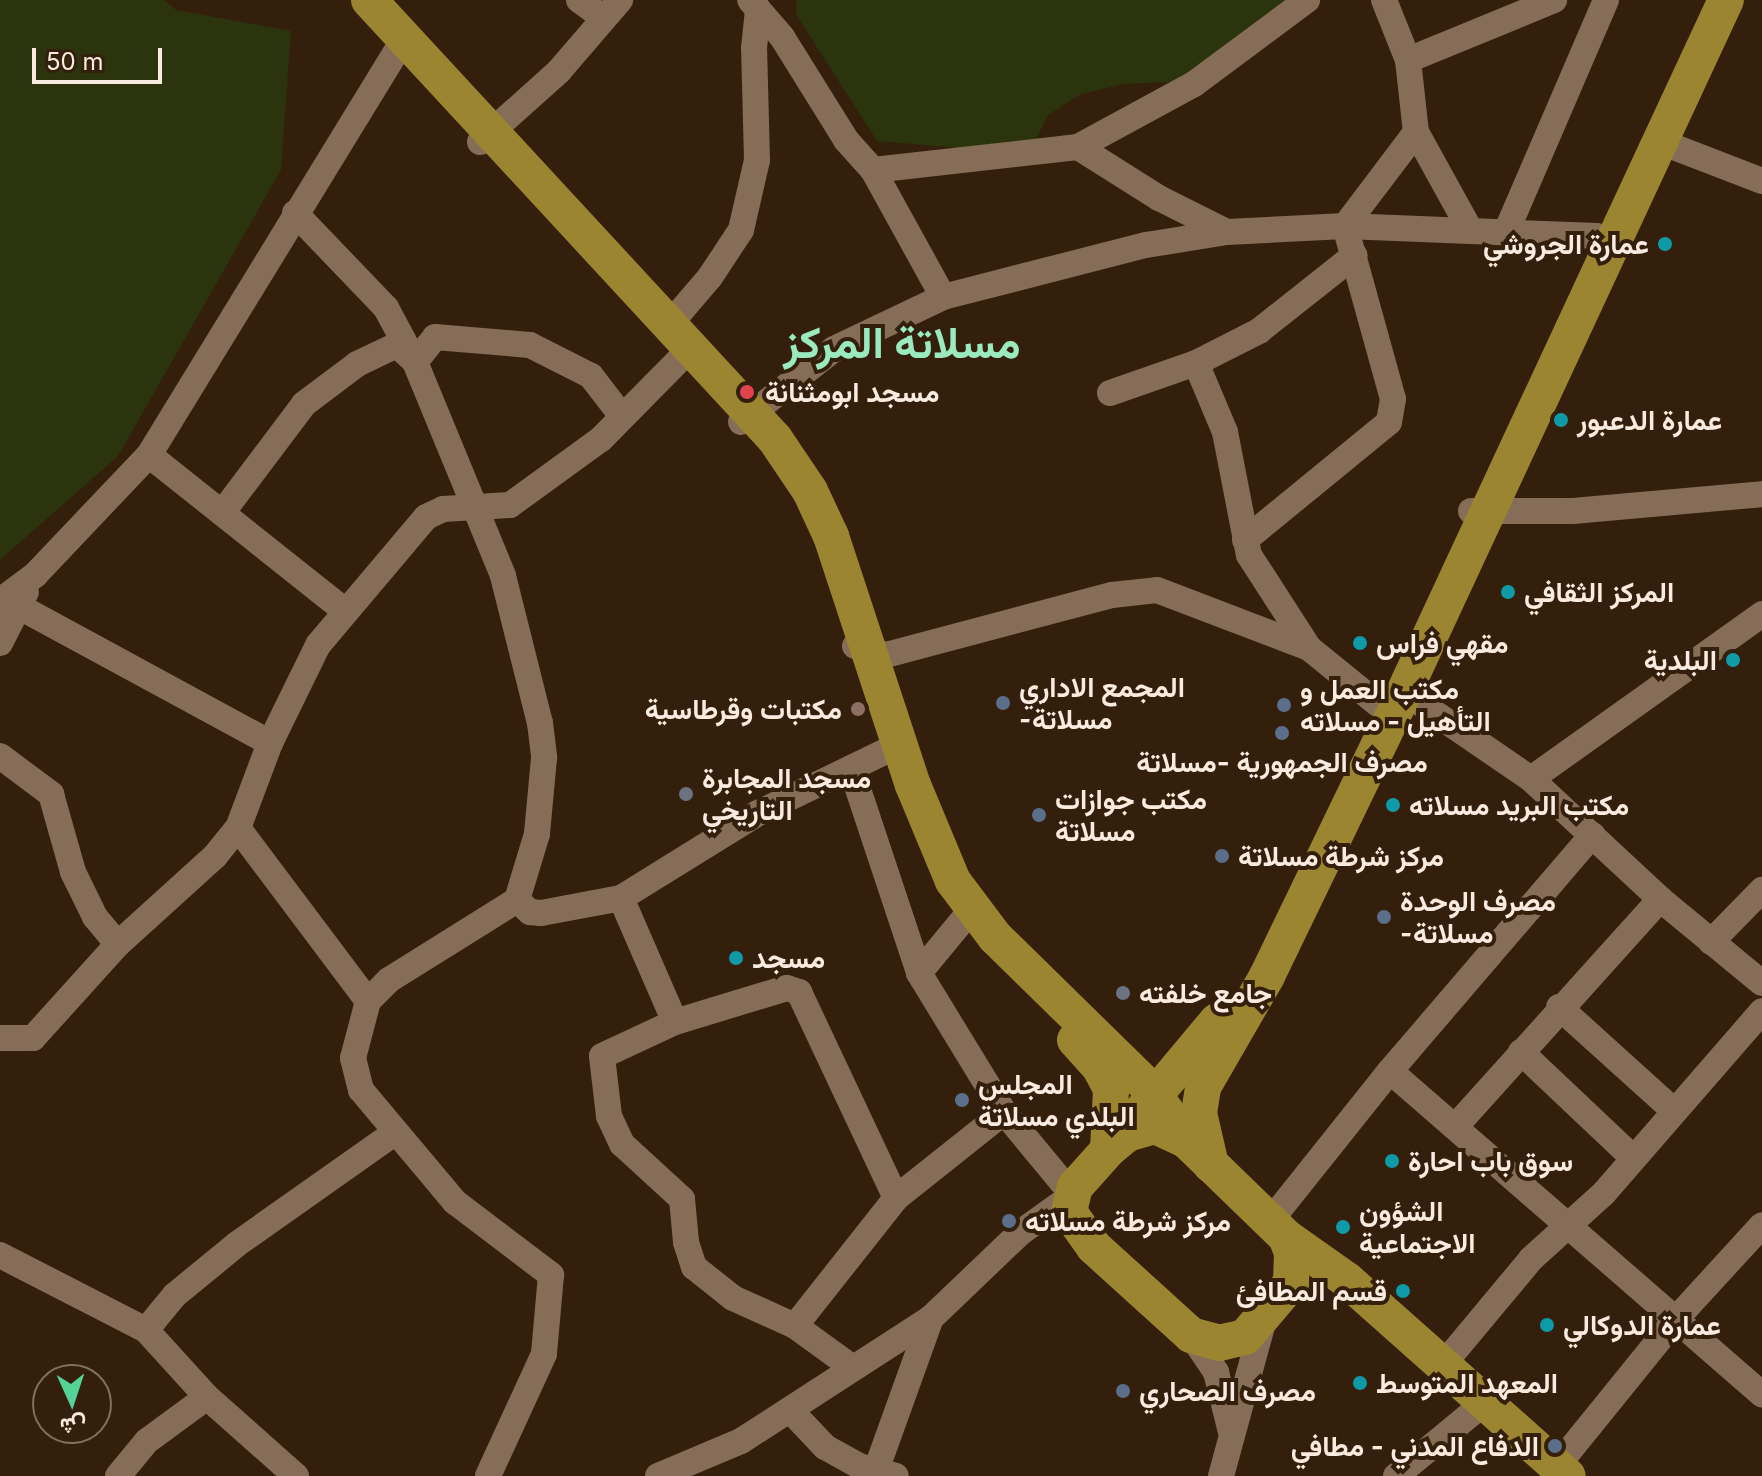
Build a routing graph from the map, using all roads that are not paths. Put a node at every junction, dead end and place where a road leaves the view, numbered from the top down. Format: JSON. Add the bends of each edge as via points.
{"nodes":[{"id":1,"x":346,"y":0,"type":"edge"},
{"id":2,"x":369,"y":0,"type":"edge"},
{"id":3,"x":579,"y":0,"type":"edge"},
{"id":4,"x":1307,"y":0,"type":"edge"},
{"id":5,"x":1384,"y":0,"type":"edge"},
{"id":6,"x":1606,"y":0,"type":"edge"},
{"id":7,"x":1709,"y":0,"type":"edge"},
{"id":8,"x":1726,"y":0,"type":"edge"},
{"id":9,"x":1542,"y":2,"type":"edge"},
{"id":10,"x":754,"y":4,"type":"edge"},
{"id":11,"x":612,"y":9,"type":"edge"},
{"id":12,"x":398,"y":48,"type":"junction"},
{"id":13,"x":1408,"y":60,"type":"junction"},
{"id":14,"x":1416,"y":132,"type":"junction"},
{"id":15,"x":485,"y":137,"type":"junction"},
{"id":16,"x":1661,"y":142,"type":"junction"},
{"id":17,"x":1078,"y":147,"type":"junction"},
{"id":18,"x":873,"y":170,"type":"junction"},
{"id":19,"x":1762,"y":181,"type":"edge"},
{"id":20,"x":295,"y":213,"type":"junction"},
{"id":21,"x":1345,"y":226,"type":"junction"},
{"id":22,"x":1470,"y":230,"type":"junction"},
{"id":23,"x":1507,"y":230,"type":"junction"},
{"id":24,"x":1227,"y":232,"type":"junction"},
{"id":25,"x":1597,"y":236,"type":"junction"},
{"id":26,"x":1355,"y":255,"type":"junction"},
{"id":27,"x":943,"y":297,"type":"junction"},
{"id":28,"x":675,"y":342,"type":"junction"},
{"id":29,"x":415,"y":362,"type":"junction"},
{"id":30,"x":1196,"y":363,"type":"junction"},
{"id":31,"x":1110,"y":393,"type":"dead end"},
{"id":32,"x":621,"y":415,"type":"junction"},
{"id":33,"x":746,"y":417,"type":"junction"},
{"id":34,"x":149,"y":455,"type":"junction"},
{"id":35,"x":1762,"y":494,"type":"edge"},
{"id":36,"x":479,"y":509,"type":"junction"},
{"id":37,"x":222,"y":513,"type":"junction"},
{"id":38,"x":1479,"y":513,"type":"junction"},
{"id":39,"x":1245,"y":540,"type":"junction"},
{"id":40,"x":9,"y":604,"type":"edge"},
{"id":41,"x":344,"y":610,"type":"junction"},
{"id":42,"x":1762,"y":614,"type":"edge"},
{"id":43,"x":0,"y":643,"type":"edge"},
{"id":44,"x":1309,"y":648,"type":"junction"},
{"id":45,"x":860,"y":649,"type":"junction"},
{"id":46,"x":1391,"y":698,"type":"junction"},
{"id":47,"x":270,"y":743,"type":"junction"},
{"id":48,"x":884,"y":752,"type":"junction"},
{"id":49,"x":0,"y":756,"type":"edge"},
{"id":50,"x":851,"y":768,"type":"junction"},
{"id":51,"x":1531,"y":779,"type":"junction"},
{"id":52,"x":1329,"y":824,"type":"junction"},
{"id":53,"x":238,"y":828,"type":"junction"},
{"id":54,"x":1592,"y":835,"type":"junction"},
{"id":55,"x":1762,"y":890,"type":"edge"},
{"id":56,"x":621,"y":898,"type":"junction"},
{"id":57,"x":1660,"y":899,"type":"junction"},
{"id":58,"x":517,"y":900,"type":"junction"},
{"id":59,"x":967,"y":917,"type":"junction"},
{"id":60,"x":1711,"y":942,"type":"junction"},
{"id":61,"x":118,"y":944,"type":"junction"},
{"id":62,"x":919,"y":973,"type":"junction"},
{"id":63,"x":1761,"y":981,"type":"edge"},
{"id":64,"x":368,"y":1001,"type":"junction"},
{"id":65,"x":1559,"y":1007,"type":"junction"},
{"id":66,"x":1762,"y":1011,"type":"edge"},
{"id":67,"x":675,"y":1022,"type":"junction"},
{"id":68,"x":0,"y":1038,"type":"edge"},
{"id":69,"x":1521,"y":1052,"type":"junction"},
{"id":70,"x":1390,"y":1071,"type":"junction"},
{"id":71,"x":1152,"y":1091,"type":"junction"},
{"id":72,"x":1674,"y":1111,"type":"junction"},
{"id":73,"x":1004,"y":1112,"type":"junction"},
{"id":74,"x":1455,"y":1127,"type":"junction"},
{"id":75,"x":393,"y":1134,"type":"junction"},
{"id":76,"x":1118,"y":1142,"type":"junction"},
{"id":77,"x":1199,"y":1153,"type":"junction"},
{"id":78,"x":1633,"y":1158,"type":"junction"},
{"id":79,"x":1070,"y":1195,"type":"junction"},
{"id":80,"x":896,"y":1198,"type":"junction"},
{"id":81,"x":1279,"y":1228,"type":"junction"},
{"id":82,"x":1567,"y":1228,"type":"junction"},
{"id":83,"x":1759,"y":1234,"type":"edge"},
{"id":84,"x":0,"y":1255,"type":"edge"},
{"id":85,"x":1347,"y":1280,"type":"junction"},
{"id":86,"x":1291,"y":1283,"type":"junction"},
{"id":87,"x":931,"y":1318,"type":"junction"},
{"id":88,"x":1264,"y":1319,"type":"junction"},
{"id":89,"x":1676,"y":1319,"type":"junction"},
{"id":90,"x":795,"y":1326,"type":"junction"},
{"id":91,"x":146,"y":1330,"type":"junction"},
{"id":92,"x":1191,"y":1335,"type":"junction"},
{"id":93,"x":1442,"y":1366,"type":"junction"},
{"id":94,"x":853,"y":1368,"type":"junction"},
{"id":95,"x":1762,"y":1394,"type":"edge"},
{"id":96,"x":207,"y":1397,"type":"junction"},
{"id":97,"x":1485,"y":1402,"type":"junction"},
{"id":98,"x":790,"y":1410,"type":"junction"},
{"id":99,"x":1231,"y":1436,"type":"junction"},
{"id":100,"x":1563,"y":1471,"type":"edge"},
{"id":101,"x":882,"y":1473,"type":"edge"},
{"id":102,"x":118,"y":1476,"type":"edge"},
{"id":103,"x":296,"y":1476,"type":"edge"},
{"id":104,"x":488,"y":1476,"type":"edge"},
{"id":105,"x":658,"y":1476,"type":"edge"},
{"id":106,"x":1221,"y":1476,"type":"edge"},
{"id":107,"x":1396,"y":1476,"type":"edge"}],
"edges":[{"from":1,"to":12,"type":"highway"},
{"from":2,"to":12,"type":"highway"},
{"from":3,"to":11,"type":"street"},
{"from":4,"to":17,"type":"street","via":[[1194,84]]},
{"from":5,"to":13,"type":"street"},
{"from":6,"to":23,"type":"street"},
{"from":7,"to":25,"type":"highway"},
{"from":8,"to":16,"type":"highway"},
{"from":9,"to":13,"type":"street"},
{"from":10,"to":18,"type":"street","via":[[846,140]]},
{"from":10,"to":28,"type":"street","via":[[757,160],[741,230]]},
{"from":11,"to":15,"type":"street","via":[[559,71]]},
{"from":12,"to":15,"type":"highway"},
{"from":12,"to":20,"type":"street"},
{"from":13,"to":14,"type":"street"},
{"from":14,"to":21,"type":"street"},
{"from":14,"to":22,"type":"street"},
{"from":15,"to":28,"type":"highway"},
{"from":16,"to":19,"type":"street"},
{"from":16,"to":38,"type":"highway"},
{"from":17,"to":18,"type":"street"},
{"from":17,"to":24,"type":"street","via":[[1159,198]]},
{"from":18,"to":27,"type":"street"},
{"from":20,"to":29,"type":"street","via":[[386,308]]},
{"from":20,"to":34,"type":"street"},
{"from":21,"to":22,"type":"street"},
{"from":21,"to":24,"type":"street"},
{"from":21,"to":26,"type":"street"},
{"from":22,"to":23,"type":"street"},
{"from":23,"to":25,"type":"street"},
{"from":24,"to":27,"type":"street","via":[[1132,249]]},
{"from":25,"to":38,"type":"highway"},
{"from":26,"to":30,"type":"street","via":[[1259,331]]},
{"from":26,"to":39,"type":"street","via":[[1393,399],[1389,422]]},
{"from":27,"to":33,"type":"street","via":[[834,349]]},
{"from":28,"to":32,"type":"street"},
{"from":28,"to":33,"type":"highway"},
{"from":29,"to":32,"type":"street","via":[[435,337],[530,345],[591,376]]},
{"from":29,"to":36,"type":"street"},
{"from":29,"to":37,"type":"street","via":[[397,345],[317,392]]},
{"from":30,"to":31,"type":"street"},
{"from":30,"to":39,"type":"street","via":[[1225,432]]},
{"from":32,"to":36,"type":"street","via":[[601,439],[510,505]]},
{"from":33,"to":45,"type":"highway","via":[[810,491],[831,536]]},
{"from":34,"to":37,"type":"street"},
{"from":34,"to":40,"type":"street"},
{"from":35,"to":38,"type":"street"},
{"from":36,"to":41,"type":"street","via":[[443,509],[426,517]]},
{"from":36,"to":58,"type":"street","via":[[503,576],[544,758],[535,846]]},
{"from":37,"to":41,"type":"street"},
{"from":38,"to":46,"type":"highway"},
{"from":39,"to":44,"type":"street","via":[[1269,590]]},
{"from":40,"to":43,"type":"street"},
{"from":40,"to":47,"type":"street"},
{"from":41,"to":47,"type":"street","via":[[318,645]]},
{"from":42,"to":51,"type":"street"},
{"from":44,"to":45,"type":"street","via":[[1157,590],[1112,595],[901,651]]},
{"from":44,"to":46,"type":"street"},
{"from":45,"to":48,"type":"highway"},
{"from":45,"to":59,"type":"highway"},
{"from":46,"to":51,"type":"street"},
{"from":46,"to":52,"type":"highway"},
{"from":47,"to":53,"type":"street"},
{"from":48,"to":50,"type":"street"},
{"from":48,"to":59,"type":"highway","via":[[929,871]]},
{"from":49,"to":61,"type":"street","via":[[51,794],[73,872],[95,917]]},
{"from":50,"to":56,"type":"street","via":[[758,813]]},
{"from":50,"to":62,"type":"street"},
{"from":51,"to":54,"type":"street"},
{"from":52,"to":71,"type":"highway","via":[[1243,980],[1189,1059]]},
{"from":52,"to":77,"type":"highway","via":[[1263,983],[1203,1087]]},
{"from":53,"to":61,"type":"street","via":[[195,878]]},
{"from":53,"to":64,"type":"street"},
{"from":54,"to":57,"type":"street"},
{"from":54,"to":70,"type":"street"},
{"from":55,"to":60,"type":"street"},
{"from":56,"to":58,"type":"street","via":[[541,913],[530,912]]},
{"from":56,"to":67,"type":"street"},
{"from":57,"to":60,"type":"street"},
{"from":57,"to":65,"type":"street"},
{"from":58,"to":64,"type":"street","via":[[389,980]]},
{"from":59,"to":62,"type":"street"},
{"from":59,"to":71,"type":"highway"},
{"from":59,"to":76,"type":"highway","via":[[1100,1068],[1113,1098]]},
{"from":60,"to":63,"type":"street"},
{"from":61,"to":68,"type":"street","via":[[33,1038]]},
{"from":62,"to":73,"type":"street"},
{"from":64,"to":75,"type":"street","via":[[353,1058],[361,1090]]},
{"from":65,"to":69,"type":"street"},
{"from":65,"to":72,"type":"street"},
{"from":66,"to":72,"type":"street"},
{"from":67,"to":80,"type":"street","via":[[787,988],[799,992]]},
{"from":67,"to":90,"type":"street","via":[[602,1056],[609,1116],[622,1144],[682,1199],[694,1267],[733,1298]]},
{"from":69,"to":74,"type":"street"},
{"from":69,"to":78,"type":"street"},
{"from":70,"to":74,"type":"street"},
{"from":70,"to":81,"type":"street"},
{"from":71,"to":76,"type":"highway"},
{"from":71,"to":77,"type":"highway"},
{"from":72,"to":78,"type":"street"},
{"from":73,"to":79,"type":"street"},
{"from":73,"to":80,"type":"street"},
{"from":74,"to":82,"type":"street"},
{"from":75,"to":91,"type":"street","via":[[237,1244],[175,1295]]},
{"from":75,"to":104,"type":"street","via":[[455,1202],[551,1275],[544,1354]]},
{"from":76,"to":77,"type":"highway","via":[[1155,1126]]},
{"from":76,"to":79,"type":"highway"},
{"from":77,"to":81,"type":"highway"},
{"from":78,"to":82,"type":"street"},
{"from":79,"to":87,"type":"street","via":[[1020,1233]]},
{"from":79,"to":92,"type":"highway","via":[[1069,1212],[1083,1234]]},
{"from":80,"to":90,"type":"street"},
{"from":81,"to":85,"type":"highway"},
{"from":81,"to":86,"type":"highway"},
{"from":82,"to":89,"type":"street"},
{"from":82,"to":93,"type":"street","via":[[1531,1259]]},
{"from":83,"to":89,"type":"street"},
{"from":84,"to":91,"type":"street"},
{"from":85,"to":86,"type":"highway","via":[[1311,1276]]},
{"from":85,"to":93,"type":"highway"},
{"from":86,"to":88,"type":"highway"},
{"from":87,"to":94,"type":"street"},
{"from":87,"to":101,"type":"street"},
{"from":88,"to":92,"type":"highway","via":[[1230,1342]]},
{"from":88,"to":99,"type":"street"},
{"from":89,"to":95,"type":"street"},
{"from":89,"to":100,"type":"street"},
{"from":90,"to":94,"type":"street"},
{"from":91,"to":96,"type":"street"},
{"from":92,"to":99,"type":"street","via":[[1216,1372]]},
{"from":93,"to":97,"type":"highway"},
{"from":94,"to":98,"type":"street"},
{"from":96,"to":102,"type":"street","via":[[147,1441]]},
{"from":96,"to":103,"type":"street"},
{"from":97,"to":100,"type":"highway"},
{"from":97,"to":107,"type":"street"},
{"from":98,"to":101,"type":"street","via":[[814,1439],[859,1466]]},
{"from":98,"to":105,"type":"street","via":[[741,1441]]},
{"from":99,"to":106,"type":"street"}]}
